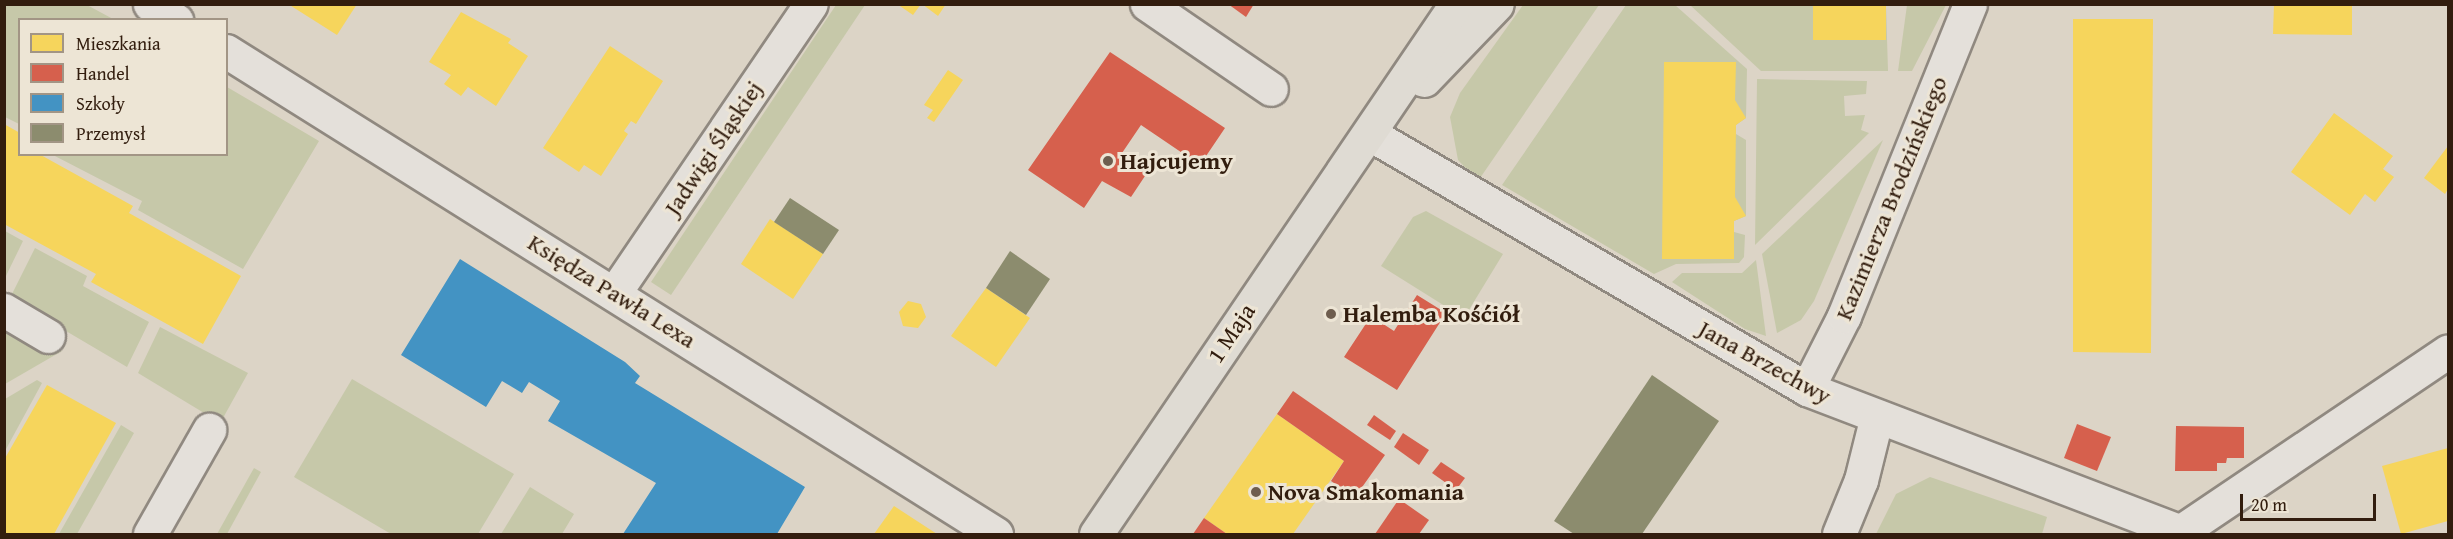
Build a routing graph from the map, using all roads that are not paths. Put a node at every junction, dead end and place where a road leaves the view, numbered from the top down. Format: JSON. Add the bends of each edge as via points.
{"nodes":[{"id":1,"x":811,"y":4,"type":"edge"},
{"id":2,"x":1147,"y":4,"type":"edge"},
{"id":3,"x":1456,"y":4,"type":"edge"},
{"id":4,"x":1497,"y":4,"type":"edge"},
{"id":5,"x":1970,"y":4,"type":"edge"},
{"id":6,"x":228,"y":52,"type":"edge"},
{"id":7,"x":1271,"y":89,"type":"dead end"},
{"id":8,"x":1370,"y":134,"type":"junction"},
{"id":9,"x":615,"y":292,"type":"junction"},
{"id":10,"x":4,"y":310,"type":"edge"},
{"id":11,"x":48,"y":336,"type":"dead end"},
{"id":12,"x":2448,"y":351,"type":"edge"},
{"id":13,"x":1807,"y":389,"type":"junction"},
{"id":14,"x":1876,"y":420,"type":"junction"},
{"id":15,"x":209,"y":430,"type":"dead end"},
{"id":16,"x":2183,"y":533,"type":"edge"},
{"id":17,"x":150,"y":534,"type":"edge"},
{"id":18,"x":996,"y":534,"type":"edge"},
{"id":19,"x":1096,"y":534,"type":"edge"},
{"id":20,"x":1839,"y":534,"type":"edge"}],
"edges":[{"from":1,"to":9,"type":"street","name":"Jadwigi Śląskiej"},
{"from":2,"to":7,"type":"street"},
{"from":3,"to":8,"type":"main road","name":"1 Maja"},
{"from":4,"to":8,"type":"main road","name":"1 Maja"},
{"from":5,"to":13,"type":"street","name":"Kazimierza Brodzińskiego","via":[[1844,316]]},
{"from":6,"to":9,"type":"street","name":"Księdza Pawła Lexa"},
{"from":8,"to":13,"type":"street","name":"Jana Brzechwy"},
{"from":8,"to":19,"type":"main road","name":"1 Maja"},
{"from":9,"to":18,"type":"street","name":"Księdza Pawła Lexa"},
{"from":10,"to":11,"type":"street"},
{"from":12,"to":16,"type":"street"},
{"from":13,"to":14,"type":"street","name":"Jana Brzechwy"},
{"from":14,"to":16,"type":"street","name":"Jana Brzechwy"},
{"from":14,"to":20,"type":"street","via":[[1861,480]]},
{"from":15,"to":17,"type":"street"}]}
